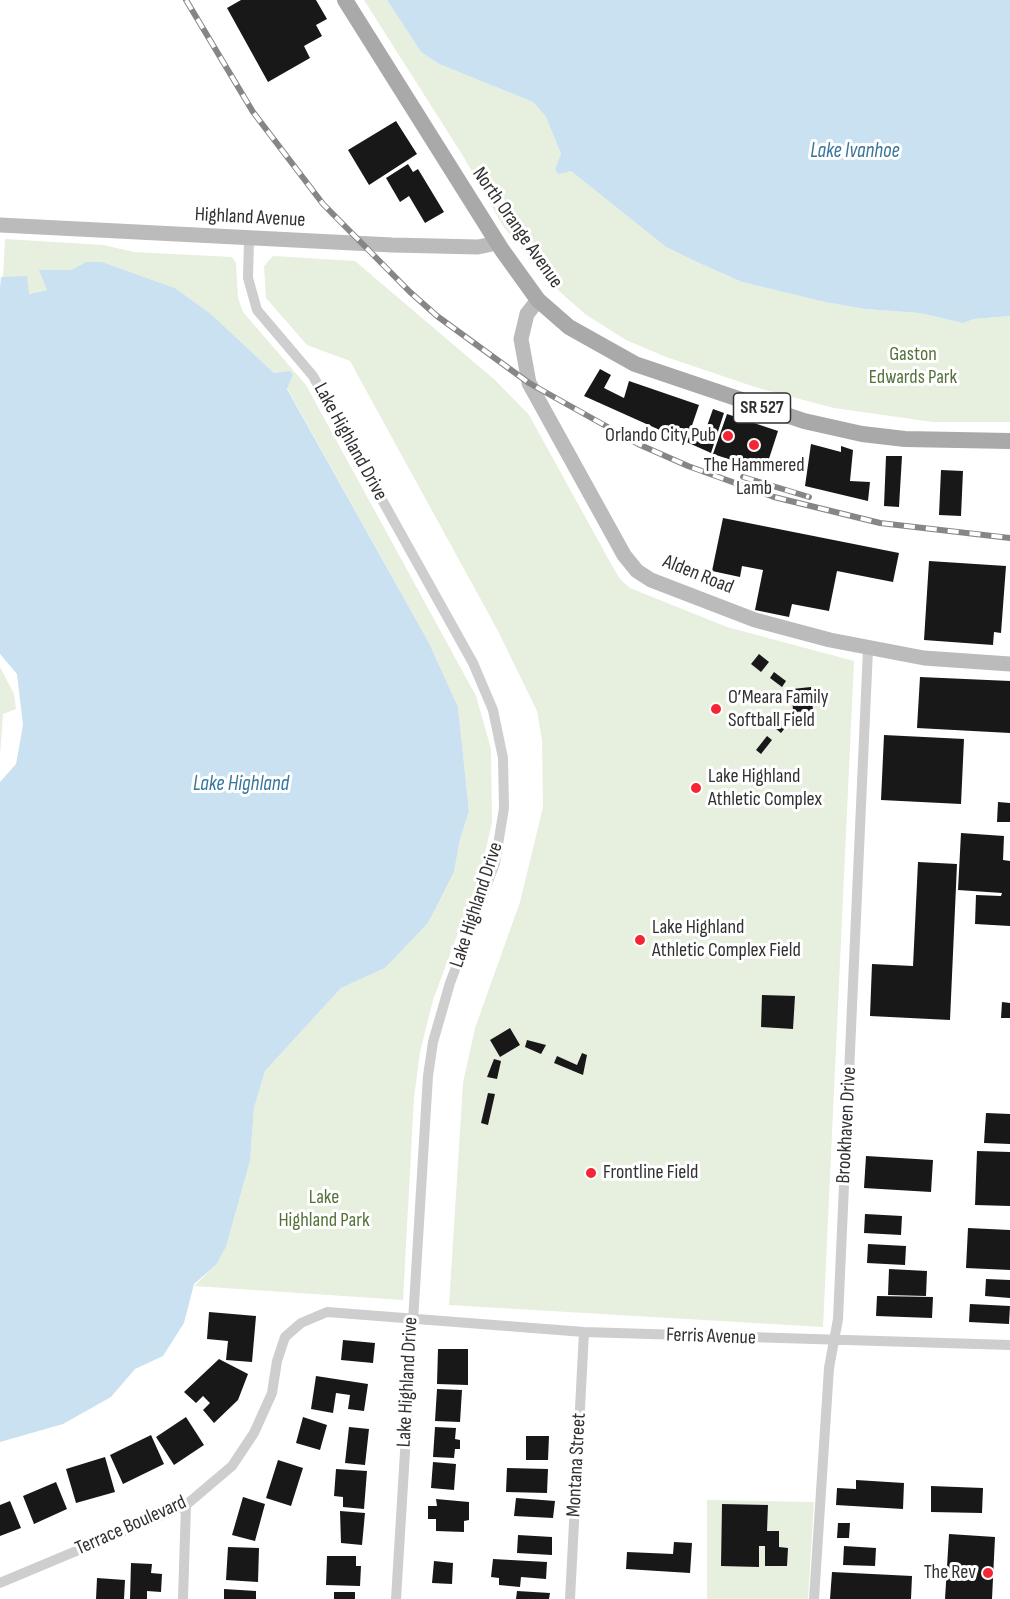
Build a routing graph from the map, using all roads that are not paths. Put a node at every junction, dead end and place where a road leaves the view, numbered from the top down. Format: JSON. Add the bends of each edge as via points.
{"nodes":[{"id":1,"x":345,"y":0,"type":"edge"},
{"id":2,"x":0,"y":225,"type":"edge"},
{"id":3,"x":249,"y":239,"type":"junction"},
{"id":4,"x":497,"y":243,"type":"junction"},
{"id":5,"x":538,"y":300,"type":"junction"},
{"id":6,"x":1010,"y":441,"type":"edge"},
{"id":7,"x":868,"y":649,"type":"junction"},
{"id":8,"x":1010,"y":664,"type":"edge"},
{"id":9,"x":412,"y":1320,"type":"junction"},
{"id":10,"x":584,"y":1332,"type":"junction"},
{"id":11,"x":834,"y":1341,"type":"junction"},
{"id":12,"x":1010,"y":1345,"type":"edge"},
{"id":13,"x":186,"y":1505,"type":"junction"},
{"id":14,"x":0,"y":1583,"type":"edge"},
{"id":15,"x":183,"y":1599,"type":"edge"},
{"id":16,"x":396,"y":1599,"type":"edge"},
{"id":17,"x":570,"y":1599,"type":"edge"},
{"id":18,"x":814,"y":1599,"type":"edge"}],
"edges":[{"from":1,"to":4,"type":"main road","name":"North Orange Avenue","number":"SR 527"},
{"from":2,"to":3,"type":"street","name":"Highland Avenue"},
{"from":3,"to":4,"type":"street","name":"Highland Avenue","via":[[478,248]]},
{"from":3,"to":9,"type":"street","name":"Lake Highland Drive","via":[[248,278],[256,310],[313,376],[328,402],[484,687],[501,748],[504,807],[495,864],[433,1042]]},
{"from":4,"to":5,"type":"main road","name":"North Orange Avenue","number":"SR 527"},
{"from":5,"to":6,"type":"main road","name":"North Orange Avenue","number":"SR 527","via":[[569,327],[635,364],[804,421],[905,439]]},
{"from":5,"to":7,"type":"street","name":"Alden Road","via":[[527,314],[521,339],[529,383],[624,555],[637,571],[755,620]]},
{"from":7,"to":8,"type":"street","name":"Alden Road","via":[[924,658]]},
{"from":7,"to":11,"type":"street","name":"Brookhaven Drive"},
{"from":9,"to":10,"type":"street","name":"Ferris Avenue"},
{"from":9,"to":13,"type":"street","name":"Terrace Boulevard","via":[[327,1312],[301,1323],[285,1337],[272,1393],[254,1433],[232,1466]]},
{"from":9,"to":16,"type":"street","name":"Lake Highland Drive"},
{"from":10,"to":11,"type":"street","name":"Ferris Avenue"},
{"from":10,"to":17,"type":"street","name":"Montana Street"},
{"from":11,"to":12,"type":"street","name":"Ferris Avenue"},
{"from":11,"to":18,"type":"street","name":"Brookhaven Drive"},
{"from":13,"to":14,"type":"street","name":"Terrace Boulevard"},
{"from":13,"to":15,"type":"street"}]}
